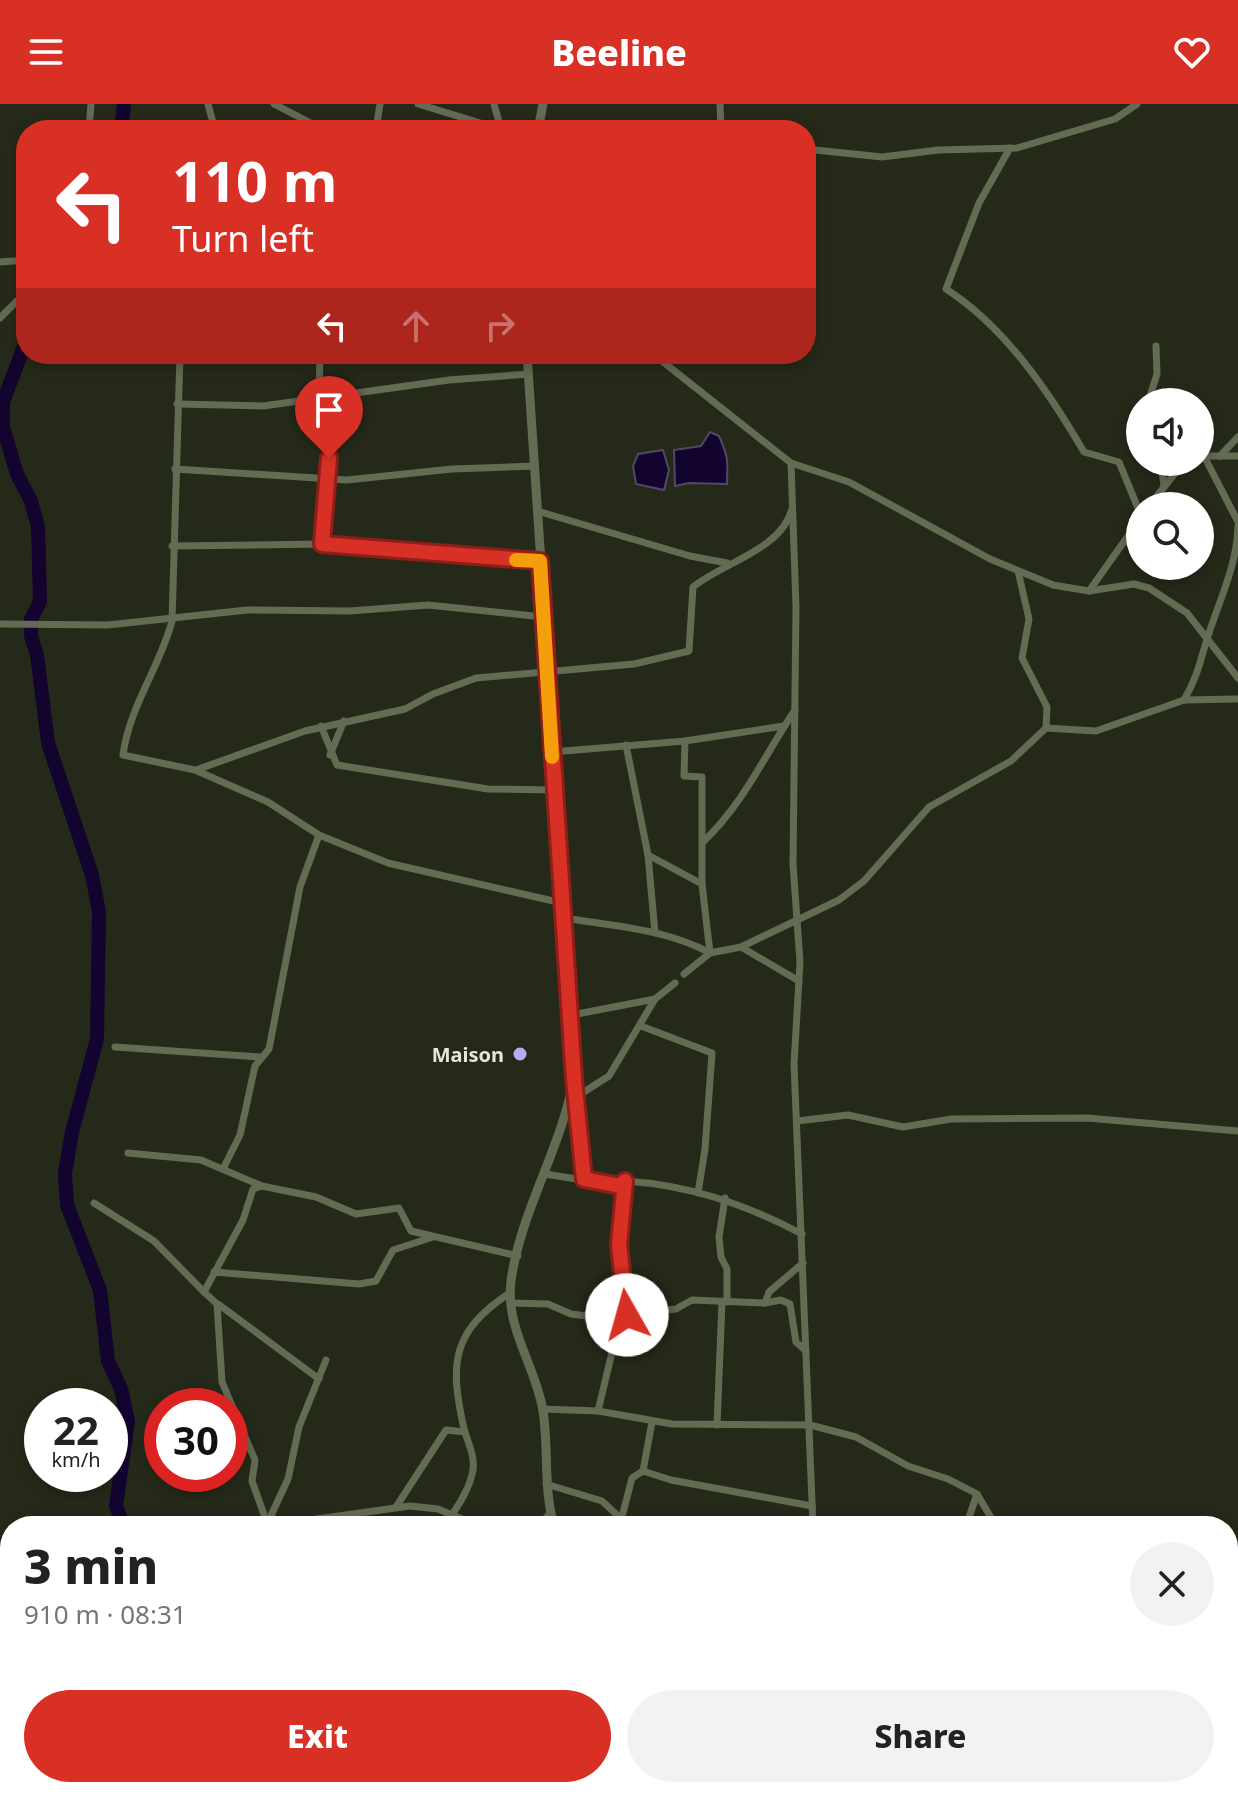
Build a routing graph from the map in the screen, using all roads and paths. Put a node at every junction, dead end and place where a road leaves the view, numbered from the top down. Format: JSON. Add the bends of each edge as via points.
{"nodes":[{"id":1,"x":274,"y":104,"type":"edge"},
{"id":2,"x":418,"y":104,"type":"edge"},
{"id":3,"x":1137,"y":104,"type":"edge"},
{"id":4,"x":305,"y":120,"type":"edge"},
{"id":5,"x":470,"y":120,"type":"edge"},
{"id":6,"x":1010,"y":148,"type":"junction"},
{"id":7,"x":816,"y":150,"type":"edge"},
{"id":8,"x":16,"y":302,"type":"edge"},
{"id":9,"x":0,"y":318,"type":"edge"},
{"id":10,"x":1156,"y":346,"type":"dead end"},
{"id":11,"x":179,"y":364,"type":"edge"},
{"id":12,"x":320,"y":364,"type":"edge"},
{"id":13,"x":528,"y":364,"type":"edge"},
{"id":14,"x":666,"y":364,"type":"edge"},
{"id":15,"x":529,"y":374,"type":"junction"},
{"id":16,"x":1152,"y":388,"type":"edge"},
{"id":17,"x":319,"y":398,"type":"junction"},
{"id":18,"x":332,"y":399,"type":"junction"},
{"id":19,"x":177,"y":404,"type":"junction"},
{"id":20,"x":1238,"y":437,"type":"edge"},
{"id":21,"x":1214,"y":456,"type":"edge"},
{"id":22,"x":1220,"y":456,"type":"junction"},
{"id":23,"x":1238,"y":456,"type":"edge"},
{"id":24,"x":791,"y":463,"type":"junction"},
{"id":25,"x":534,"y":466,"type":"junction"},
{"id":26,"x":175,"y":469,"type":"junction"},
{"id":27,"x":1163,"y":476,"type":"edge"},
{"id":28,"x":1172,"y":476,"type":"edge"},
{"id":29,"x":1213,"y":476,"type":"edge"},
{"id":30,"x":328,"y":477,"type":"junction"},
{"id":31,"x":1164,"y":486,"type":"junction"},
{"id":32,"x":1131,"y":492,"type":"edge"},
{"id":33,"x":1160,"y":492,"type":"edge"},
{"id":34,"x":794,"y":503,"type":"junction"},
{"id":35,"x":537,"y":511,"type":"junction"},
{"id":36,"x":1238,"y":524,"type":"edge"},
{"id":37,"x":1126,"y":539,"type":"edge"},
{"id":38,"x":322,"y":544,"type":"junction"},
{"id":39,"x":172,"y":546,"type":"junction"},
{"id":40,"x":540,"y":561,"type":"junction"},
{"id":41,"x":735,"y":562,"type":"junction"},
{"id":42,"x":1018,"y":571,"type":"junction"},
{"id":43,"x":1089,"y":591,"type":"junction"},
{"id":44,"x":543,"y":617,"type":"junction"},
{"id":45,"x":172,"y":621,"type":"junction"},
{"id":46,"x":0,"y":624,"type":"edge"},
{"id":47,"x":1207,"y":639,"type":"junction"},
{"id":48,"x":546,"y":672,"type":"junction"},
{"id":49,"x":1238,"y":678,"type":"edge"},
{"id":50,"x":1238,"y":699,"type":"edge"},
{"id":51,"x":1184,"y":700,"type":"junction"},
{"id":52,"x":797,"y":708,"type":"junction"},
{"id":53,"x":344,"y":721,"type":"junction"},
{"id":54,"x":321,"y":726,"type":"junction"},
{"id":55,"x":784,"y":726,"type":"junction"},
{"id":56,"x":1046,"y":728,"type":"junction"},
{"id":57,"x":685,"y":741,"type":"junction"},
{"id":58,"x":626,"y":745,"type":"junction"},
{"id":59,"x":552,"y":752,"type":"junction"},
{"id":60,"x":330,"y":755,"type":"junction"},
{"id":61,"x":195,"y":770,"type":"junction"},
{"id":62,"x":555,"y":790,"type":"junction"},
{"id":63,"x":319,"y":835,"type":"junction"},
{"id":64,"x":703,"y":842,"type":"junction"},
{"id":65,"x":648,"y":855,"type":"junction"},
{"id":66,"x":702,"y":884,"type":"junction"},
{"id":67,"x":562,"y":903,"type":"junction"},
{"id":68,"x":565,"y":918,"type":"junction"},
{"id":69,"x":797,"y":921,"type":"junction"},
{"id":70,"x":655,"y":933,"type":"junction"},
{"id":71,"x":741,"y":947,"type":"junction"},
{"id":72,"x":710,"y":953,"type":"junction"},
{"id":73,"x":684,"y":974,"type":"dead end"},
{"id":74,"x":799,"y":981,"type":"junction"},
{"id":75,"x":675,"y":983,"type":"dead end"},
{"id":76,"x":655,"y":999,"type":"junction"},
{"id":77,"x":572,"y":1015,"type":"junction"},
{"id":78,"x":641,"y":1026,"type":"junction"},
{"id":79,"x":115,"y":1047,"type":"dead end"},
{"id":80,"x":260,"y":1057,"type":"junction"},
{"id":81,"x":574,"y":1079,"type":"junction"},
{"id":82,"x":576,"y":1097,"type":"junction"},
{"id":83,"x":797,"y":1121,"type":"junction"},
{"id":84,"x":1238,"y":1131,"type":"edge"},
{"id":85,"x":128,"y":1153,"type":"dead end"},
{"id":86,"x":224,"y":1167,"type":"junction"},
{"id":87,"x":545,"y":1174,"type":"junction"},
{"id":88,"x":584,"y":1179,"type":"junction"},
{"id":89,"x":625,"y":1181,"type":"junction"},
{"id":90,"x":262,"y":1186,"type":"junction"},
{"id":91,"x":698,"y":1193,"type":"junction"},
{"id":92,"x":725,"y":1198,"type":"junction"},
{"id":93,"x":94,"y":1203,"type":"dead end"},
{"id":94,"x":802,"y":1234,"type":"junction"},
{"id":95,"x":435,"y":1237,"type":"junction"},
{"id":96,"x":518,"y":1256,"type":"junction"},
{"id":97,"x":803,"y":1263,"type":"junction"},
{"id":98,"x":214,"y":1272,"type":"junction"},
{"id":99,"x":204,"y":1292,"type":"junction"},
{"id":100,"x":511,"y":1292,"type":"junction"},
{"id":101,"x":724,"y":1302,"type":"junction"},
{"id":102,"x":511,"y":1303,"type":"junction"},
{"id":103,"x":765,"y":1303,"type":"junction"},
{"id":104,"x":217,"y":1304,"type":"junction"},
{"id":105,"x":627,"y":1315,"type":"junction"},
{"id":106,"x":806,"y":1351,"type":"junction"},
{"id":107,"x":326,"y":1360,"type":"dead end"},
{"id":108,"x":319,"y":1379,"type":"junction"},
{"id":109,"x":542,"y":1409,"type":"junction"},
{"id":110,"x":598,"y":1411,"type":"junction"},
{"id":111,"x":652,"y":1422,"type":"junction"},
{"id":112,"x":717,"y":1425,"type":"junction"},
{"id":113,"x":810,"y":1425,"type":"junction"},
{"id":114,"x":465,"y":1432,"type":"junction"},
{"id":115,"x":643,"y":1471,"type":"junction"},
{"id":116,"x":546,"y":1484,"type":"junction"},
{"id":117,"x":977,"y":1494,"type":"junction"},
{"id":118,"x":812,"y":1506,"type":"junction"},
{"id":119,"x":396,"y":1507,"type":"junction"},
{"id":120,"x":551,"y":1512,"type":"junction"},
{"id":121,"x":452,"y":1515,"type":"joint"},
{"id":122,"x":265,"y":1516,"type":"edge"},
{"id":123,"x":272,"y":1516,"type":"edge"},
{"id":124,"x":335,"y":1516,"type":"edge"},
{"id":125,"x":548,"y":1516,"type":"edge"},
{"id":126,"x":552,"y":1516,"type":"edge"},
{"id":127,"x":621,"y":1516,"type":"edge"},
{"id":128,"x":622,"y":1516,"type":"edge"},
{"id":129,"x":812,"y":1516,"type":"edge"},
{"id":130,"x":969,"y":1516,"type":"edge"},
{"id":131,"x":990,"y":1516,"type":"edge"}],
"edges":[{"from":1,"to":4,"type":"street"},
{"from":2,"to":5,"type":"street"},
{"from":3,"to":6,"type":"street","via":[[1115,119]]},
{"from":6,"to":7,"type":"street","via":[[882,157]]},
{"from":6,"to":32,"type":"street","via":[[979,203],[946,289],[1002,339],[1053,398],[1084,452],[1119,462]]},
{"from":8,"to":9,"type":"street"},
{"from":10,"to":16,"type":"street"},
{"from":11,"to":19,"type":"street"},
{"from":12,"to":17,"type":"street"},
{"from":13,"to":15,"type":"street"},
{"from":14,"to":24,"type":"street"},
{"from":15,"to":18,"type":"street","via":[[449,380]]},
{"from":15,"to":25,"type":"street"},
{"from":17,"to":18,"type":"street"},
{"from":17,"to":19,"type":"street","via":[[263,406]]},
{"from":18,"to":30,"type":"street"},
{"from":19,"to":26,"type":"street"},
{"from":20,"to":22,"type":"street"},
{"from":21,"to":22,"type":"street"},
{"from":22,"to":23,"type":"street"},
{"from":24,"to":34,"type":"street"},
{"from":24,"to":42,"type":"street","via":[[849,482]]},
{"from":25,"to":30,"type":"street","via":[[347,480]]},
{"from":25,"to":35,"type":"street"},
{"from":26,"to":30,"type":"street"},
{"from":26,"to":39,"type":"street"},
{"from":27,"to":31,"type":"street"},
{"from":28,"to":31,"type":"street"},
{"from":29,"to":36,"type":"street"},
{"from":30,"to":38,"type":"street"},
{"from":31,"to":33,"type":"street"},
{"from":34,"to":41,"type":"street","via":[[782,533]]},
{"from":34,"to":52,"type":"street"},
{"from":35,"to":40,"type":"street"},
{"from":35,"to":41,"type":"street","via":[[690,556]]},
{"from":36,"to":47,"type":"street","via":[[1228,584]]},
{"from":37,"to":43,"type":"street"},
{"from":38,"to":39,"type":"street"},
{"from":38,"to":40,"type":"street"},
{"from":39,"to":45,"type":"street"},
{"from":40,"to":44,"type":"street"},
{"from":41,"to":48,"type":"street","via":[[693,587],[689,651],[634,664]]},
{"from":42,"to":43,"type":"street"},
{"from":42,"to":56,"type":"street","via":[[1029,619],[1022,658],[1047,707]]},
{"from":43,"to":47,"type":"street","via":[[1134,584],[1149,588],[1187,613]]},
{"from":44,"to":45,"type":"street","via":[[428,605],[247,610]]},
{"from":44,"to":48,"type":"street"},
{"from":45,"to":46,"type":"street"},
{"from":45,"to":61,"type":"street","via":[[123,755]]},
{"from":47,"to":49,"type":"street"},
{"from":47,"to":51,"type":"street","via":[[1201,669]]},
{"from":48,"to":53,"type":"street","via":[[476,678],[405,709]]},
{"from":48,"to":59,"type":"street"},
{"from":50,"to":51,"type":"street"},
{"from":51,"to":56,"type":"street","via":[[1096,731]]},
{"from":52,"to":55,"type":"street"},
{"from":52,"to":69,"type":"street"},
{"from":53,"to":54,"type":"street"},
{"from":53,"to":60,"type":"street"},
{"from":54,"to":60,"type":"street"},
{"from":54,"to":61,"type":"street"},
{"from":55,"to":57,"type":"street"},
{"from":55,"to":64,"type":"street","via":[[764,766],[725,821]]},
{"from":56,"to":69,"type":"street","via":[[1011,761],[929,807],[864,881]]},
{"from":57,"to":58,"type":"street"},
{"from":57,"to":64,"type":"street","via":[[684,776],[702,777]]},
{"from":58,"to":59,"type":"street"},
{"from":58,"to":65,"type":"street"},
{"from":59,"to":62,"type":"street"},
{"from":60,"to":62,"type":"street","via":[[337,765],[488,789]]},
{"from":61,"to":63,"type":"street","via":[[268,802]]},
{"from":62,"to":67,"type":"street"},
{"from":63,"to":67,"type":"street","via":[[388,863]]},
{"from":63,"to":80,"type":"street","via":[[300,887],[269,1049]]},
{"from":64,"to":66,"type":"street"},
{"from":65,"to":66,"type":"street"},
{"from":65,"to":70,"type":"street"},
{"from":66,"to":72,"type":"street"},
{"from":67,"to":68,"type":"street"},
{"from":68,"to":70,"type":"street"},
{"from":68,"to":77,"type":"street"},
{"from":69,"to":71,"type":"street"},
{"from":69,"to":74,"type":"street"},
{"from":70,"to":72,"type":"street"},
{"from":71,"to":72,"type":"street"},
{"from":71,"to":74,"type":"street"},
{"from":72,"to":73,"type":"street"},
{"from":74,"to":83,"type":"street"},
{"from":75,"to":76,"type":"street"},
{"from":76,"to":77,"type":"street"},
{"from":76,"to":78,"type":"street"},
{"from":77,"to":81,"type":"street"},
{"from":78,"to":82,"type":"street","via":[[609,1076]]},
{"from":78,"to":91,"type":"street","via":[[713,1056]]},
{"from":79,"to":80,"type":"street"},
{"from":80,"to":86,"type":"street","via":[[240,1135]]},
{"from":81,"to":82,"type":"street"},
{"from":81,"to":87,"type":"street"},
{"from":82,"to":88,"type":"street"},
{"from":83,"to":84,"type":"street","via":[[848,1115],[903,1127],[951,1119],[1087,1118]]},
{"from":83,"to":94,"type":"street"},
{"from":85,"to":86,"type":"street"},
{"from":86,"to":90,"type":"street"},
{"from":87,"to":88,"type":"street"},
{"from":87,"to":96,"type":"street"},
{"from":88,"to":89,"type":"street","via":[[620,1186]]},
{"from":89,"to":91,"type":"street","via":[[662,1183]]},
{"from":89,"to":105,"type":"street","via":[[619,1245]]},
{"from":90,"to":95,"type":"street","via":[[316,1197],[356,1214],[399,1208],[411,1231]]},
{"from":90,"to":98,"type":"street","via":[[253,1189],[243,1220]]},
{"from":91,"to":92,"type":"street"},
{"from":92,"to":94,"type":"street"},
{"from":92,"to":101,"type":"street","via":[[719,1237],[727,1269]]},
{"from":93,"to":99,"type":"street","via":[[154,1241]]},
{"from":94,"to":97,"type":"street"},
{"from":95,"to":96,"type":"street"},
{"from":95,"to":98,"type":"street","via":[[393,1250],[376,1281],[359,1284]]},
{"from":96,"to":100,"type":"street"},
{"from":97,"to":103,"type":"street","via":[[769,1292]]},
{"from":97,"to":106,"type":"street"},
{"from":98,"to":99,"type":"street"},
{"from":99,"to":104,"type":"street"},
{"from":100,"to":102,"type":"street"},
{"from":100,"to":114,"type":"street","via":[[481,1312],[462,1338],[457,1399]]},
{"from":101,"to":103,"type":"street"},
{"from":101,"to":105,"type":"street","via":[[692,1300],[676,1309]]},
{"from":101,"to":112,"type":"street"},
{"from":102,"to":105,"type":"street","via":[[548,1304],[586,1317]]},
{"from":102,"to":109,"type":"street"},
{"from":103,"to":106,"type":"street","via":[[790,1304],[796,1342]]},
{"from":104,"to":108,"type":"street"},
{"from":104,"to":122,"type":"street","via":[[222,1382],[255,1460],[252,1481]]},
{"from":105,"to":110,"type":"street","via":[[619,1323]]},
{"from":106,"to":113,"type":"street"},
{"from":107,"to":108,"type":"street"},
{"from":108,"to":123,"type":"street"},
{"from":109,"to":110,"type":"street"},
{"from":109,"to":116,"type":"street"},
{"from":110,"to":111,"type":"street"},
{"from":111,"to":112,"type":"street"},
{"from":111,"to":115,"type":"street"},
{"from":112,"to":113,"type":"street"},
{"from":113,"to":117,"type":"street","via":[[868,1442],[908,1466]]},
{"from":113,"to":118,"type":"street"},
{"from":114,"to":119,"type":"street","via":[[446,1430]]},
{"from":114,"to":121,"type":"street","via":[[473,1469]]},
{"from":115,"to":118,"type":"street"},
{"from":115,"to":128,"type":"street","via":[[632,1478]]},
{"from":116,"to":120,"type":"street"},
{"from":116,"to":127,"type":"street","via":[[602,1501]]},
{"from":117,"to":130,"type":"street"},
{"from":117,"to":131,"type":"street"},
{"from":118,"to":129,"type":"street"},
{"from":119,"to":121,"type":"street"},
{"from":119,"to":124,"type":"street"},
{"from":120,"to":125,"type":"street"},
{"from":120,"to":126,"type":"street"}]}
